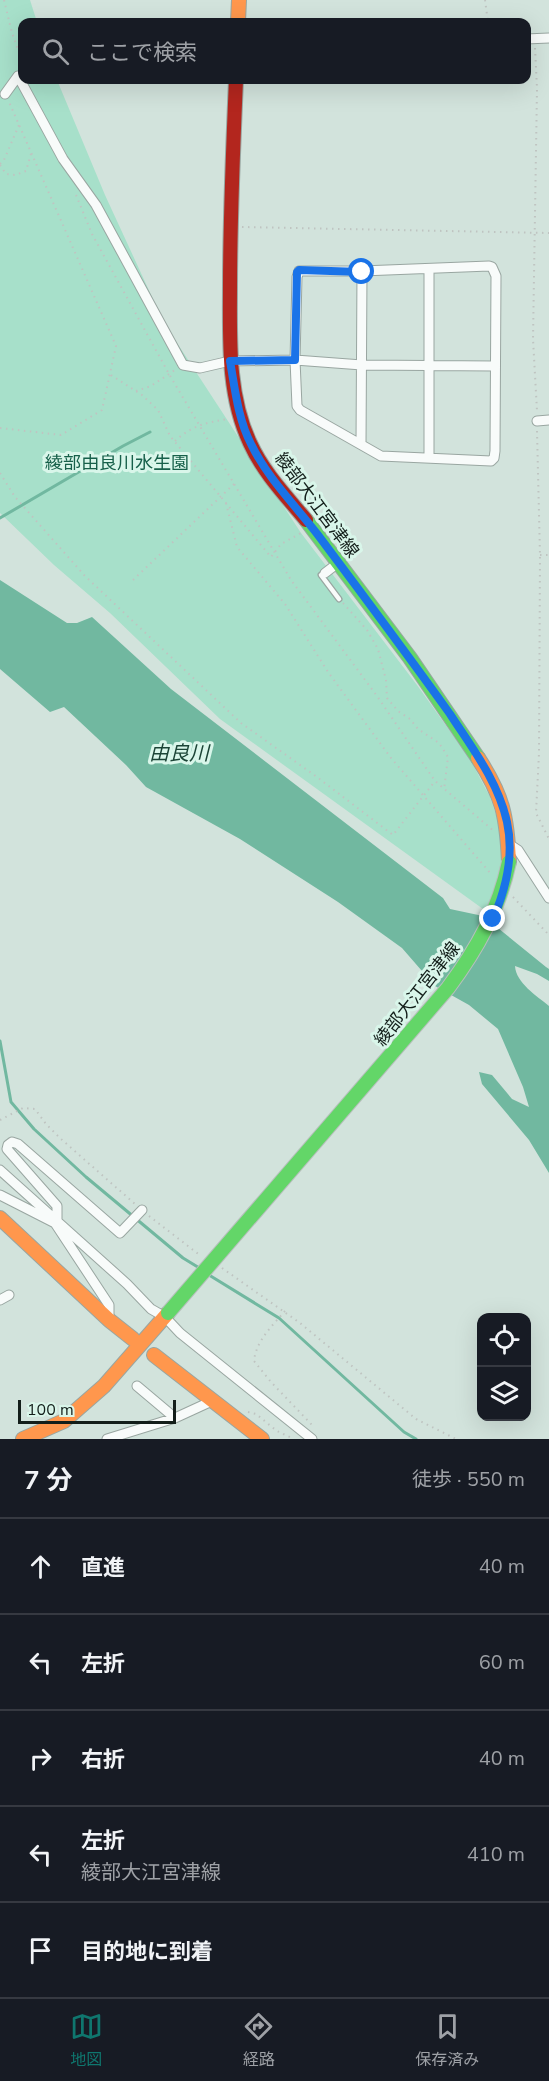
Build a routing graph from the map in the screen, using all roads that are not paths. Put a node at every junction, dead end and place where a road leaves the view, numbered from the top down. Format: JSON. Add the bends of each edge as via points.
{"nodes":[{"id":1,"x":239,"y":0,"type":"edge"},
{"id":2,"x":238,"y":18,"type":"edge"},
{"id":3,"x":549,"y":38,"type":"edge"},
{"id":4,"x":531,"y":39,"type":"edge"},
{"id":5,"x":18,"y":76,"type":"edge"},
{"id":6,"x":22,"y":84,"type":"edge"},
{"id":7,"x":236,"y":84,"type":"edge"},
{"id":8,"x":5,"y":94,"type":"road end"},
{"id":9,"x":429,"y":269,"type":"junction"},
{"id":10,"x":362,"y":272,"type":"junction"},
{"id":11,"x":295,"y":360,"type":"junction"},
{"id":12,"x":230,"y":361,"type":"junction"},
{"id":13,"x":362,"y":365,"type":"junction"},
{"id":14,"x":429,"y":365,"type":"junction"},
{"id":15,"x":494,"y":366,"type":"junction"},
{"id":16,"x":549,"y":420,"type":"edge"},
{"id":17,"x":537,"y":421,"type":"road end"},
{"id":18,"x":361,"y":444,"type":"junction"},
{"id":19,"x":429,"y":458,"type":"junction"},
{"id":20,"x":338,"y":563,"type":"junction"},
{"id":21,"x":325,"y":573,"type":"joint"},
{"id":22,"x":339,"y":599,"type":"road end"},
{"id":23,"x":509,"y":844,"type":"junction"},
{"id":24,"x":549,"y":898,"type":"edge"},
{"id":25,"x":0,"y":1170,"type":"edge"},
{"id":26,"x":0,"y":1195,"type":"edge"},
{"id":27,"x":142,"y":1210,"type":"road end"},
{"id":28,"x":0,"y":1218,"type":"edge"},
{"id":29,"x":56,"y":1222,"type":"junction"},
{"id":30,"x":9,"y":1295,"type":"dead end"},
{"id":31,"x":0,"y":1300,"type":"edge"},
{"id":32,"x":166,"y":1315,"type":"junction"},
{"id":33,"x":109,"y":1320,"type":"junction"},
{"id":34,"x":134,"y":1339,"type":"dead end"},
{"id":35,"x":154,"y":1354,"type":"dead end"},
{"id":36,"x":137,"y":1386,"type":"dead end"},
{"id":37,"x":212,"y":1401,"type":"junction"},
{"id":38,"x":175,"y":1418,"type":"junction"},
{"id":39,"x":315,"y":1436,"type":"edge"},
{"id":40,"x":23,"y":1439,"type":"edge"},
{"id":41,"x":107,"y":1439,"type":"edge"},
{"id":42,"x":262,"y":1439,"type":"edge"}],
"edges":[{"from":1,"to":2,"type":"main road"},
{"from":3,"to":4,"type":"street"},
{"from":5,"to":8,"type":"street"},
{"from":6,"to":12,"type":"street","via":[[63,159],[96,205],[183,365],[200,368]]},
{"from":7,"to":12,"type":"main road","name":"綾部大江宮津線"},
{"from":9,"to":10,"type":"street"},
{"from":9,"to":14,"type":"street"},
{"from":9,"to":15,"type":"street","via":[[492,267],[496,276]]},
{"from":10,"to":11,"type":"street","via":[[297,272]]},
{"from":10,"to":13,"type":"street"},
{"from":11,"to":12,"type":"street"},
{"from":11,"to":13,"type":"street"},
{"from":11,"to":18,"type":"street","via":[[300,410]]},
{"from":12,"to":20,"type":"main road","name":"綾部大江宮津線","via":[[240,417],[250,444]]},
{"from":13,"to":14,"type":"street"},
{"from":13,"to":18,"type":"street"},
{"from":14,"to":15,"type":"street"},
{"from":14,"to":19,"type":"street"},
{"from":15,"to":19,"type":"street","via":[[494,458]]},
{"from":16,"to":17,"type":"street"},
{"from":18,"to":19,"type":"street","via":[[381,456]]},
{"from":20,"to":21,"type":"street"},
{"from":20,"to":23,"type":"main road","name":"綾部大江宮津線","via":[[411,658],[479,758],[502,804]]},
{"from":21,"to":22,"type":"lane","via":[[321,575]]},
{"from":23,"to":24,"type":"street","via":[[518,850]]},
{"from":23,"to":32,"type":"main road","name":"綾部大江宮津線","bridge":true,"via":[[500,903],[462,970]]},
{"from":25,"to":29,"type":"street"},
{"from":26,"to":29,"type":"street"},
{"from":27,"to":29,"type":"street","via":[[120,1233],[12,1142],[6,1149],[57,1206]]},
{"from":28,"to":33,"type":"main road"},
{"from":29,"to":32,"type":"street","via":[[151,1309]]},
{"from":29,"to":33,"type":"street","via":[[109,1305]]},
{"from":30,"to":31,"type":"street"},
{"from":32,"to":39,"type":"street","via":[[180,1333]]},
{"from":32,"to":40,"type":"main road","name":"綾部大江宮津線","via":[[104,1386],[64,1420]]},
{"from":33,"to":34,"type":"main road"},
{"from":35,"to":37,"type":"main road"},
{"from":36,"to":38,"type":"street"},
{"from":37,"to":38,"type":"street"},
{"from":37,"to":42,"type":"main road"},
{"from":38,"to":41,"type":"street"}]}
